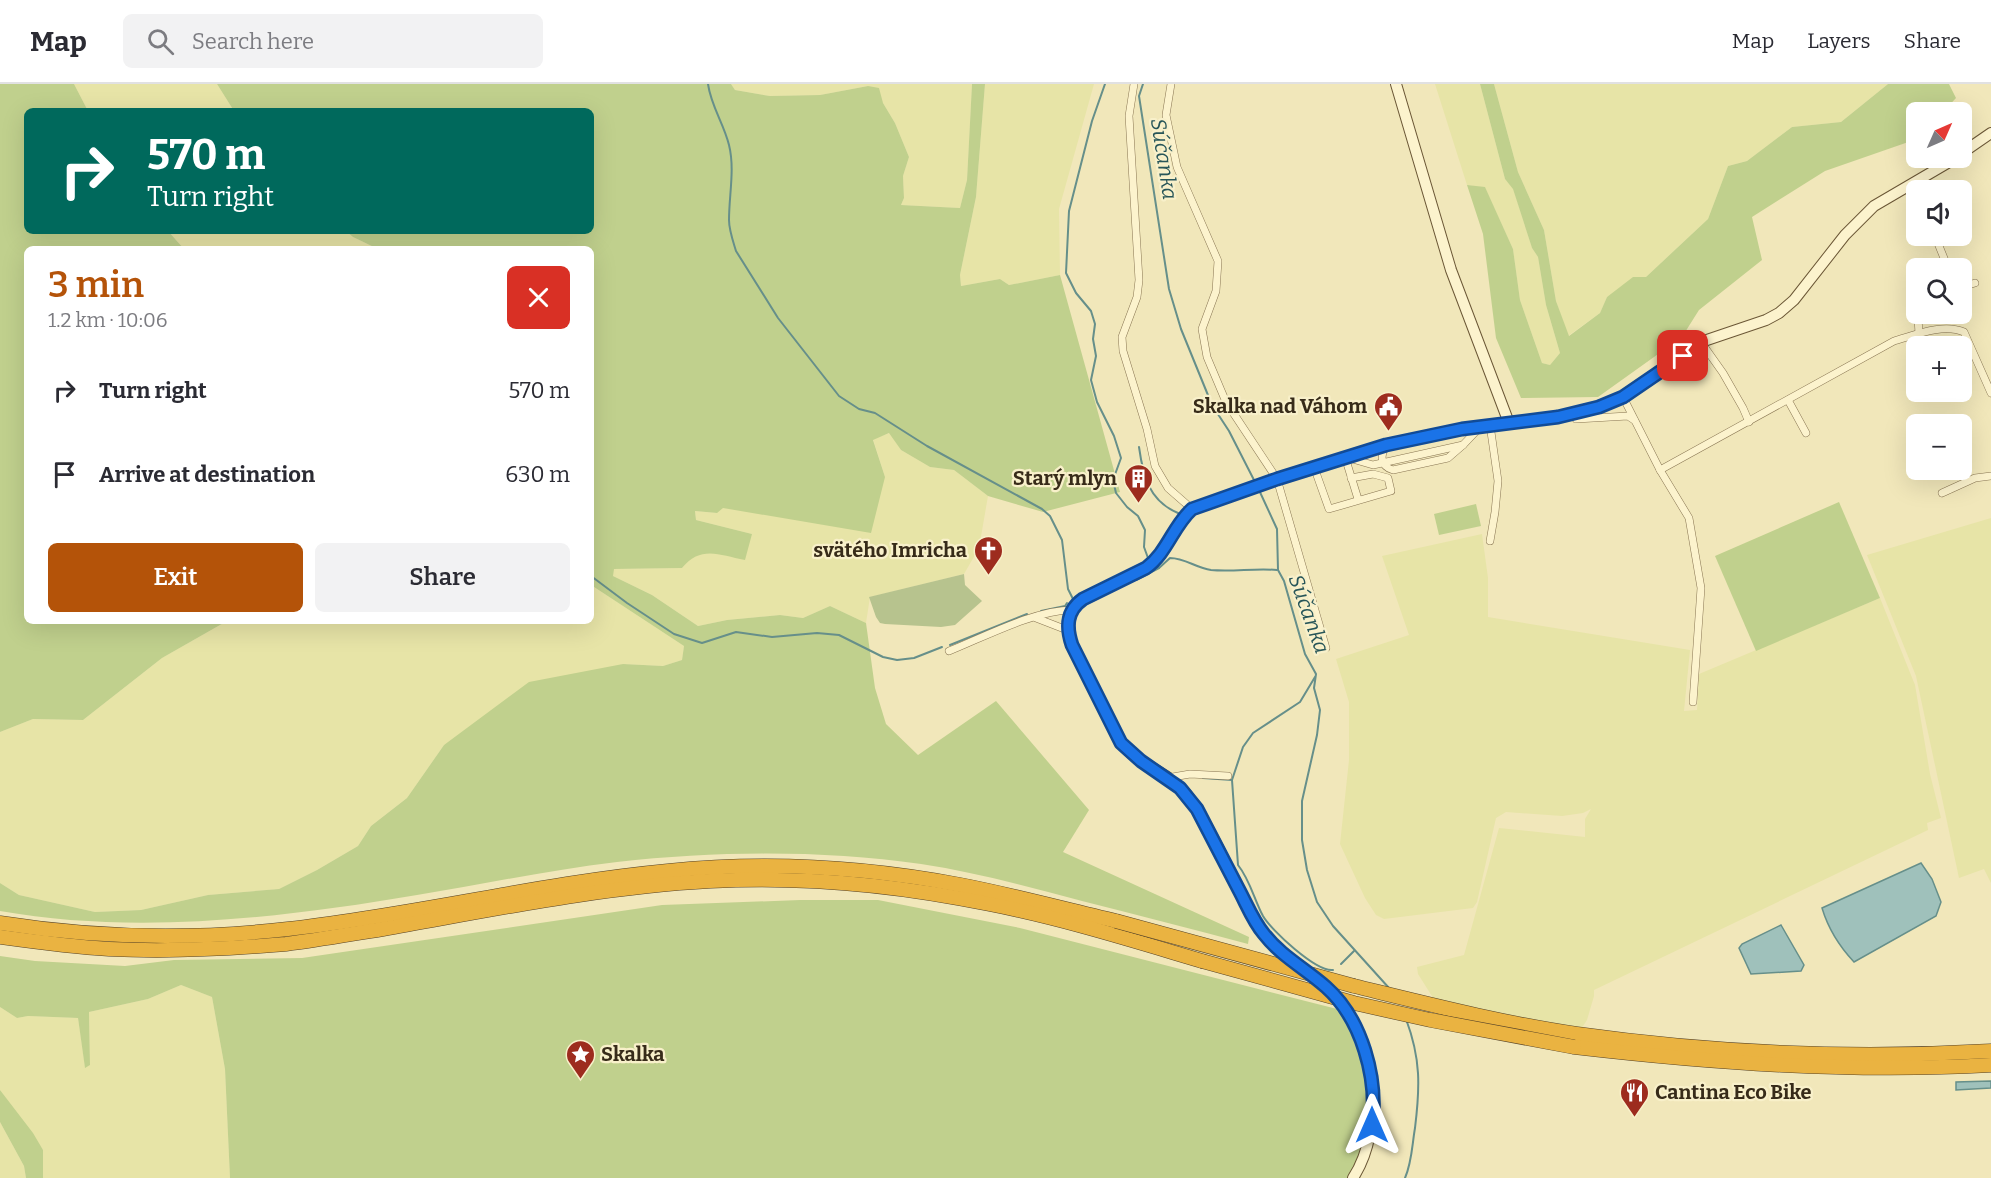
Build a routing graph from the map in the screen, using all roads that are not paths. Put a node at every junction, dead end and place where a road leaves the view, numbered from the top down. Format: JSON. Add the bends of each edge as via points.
{"nodes":[{"id":1,"x":1134,"y":84,"type":"edge"},
{"id":2,"x":1170,"y":84,"type":"edge"},
{"id":3,"x":1396,"y":84,"type":"edge"},
{"id":4,"x":1991,"y":133,"type":"edge"},
{"id":5,"x":1972,"y":146,"type":"edge"},
{"id":6,"x":1939,"y":168,"type":"edge"},
{"id":7,"x":1976,"y":283,"type":"dead end"},
{"id":8,"x":1972,"y":284,"type":"edge"},
{"id":9,"x":1918,"y":324,"type":"edge"},
{"id":10,"x":1919,"y":334,"type":"junction"},
{"id":11,"x":1701,"y":342,"type":"junction"},
{"id":12,"x":1991,"y":393,"type":"edge"},
{"id":13,"x":1623,"y":397,"type":"junction"},
{"id":14,"x":1788,"y":400,"type":"junction"},
{"id":15,"x":1575,"y":414,"type":"junction"},
{"id":16,"x":1636,"y":422,"type":"junction"},
{"id":17,"x":1749,"y":422,"type":"junction"},
{"id":18,"x":1509,"y":423,"type":"junction"},
{"id":19,"x":1486,"y":426,"type":"junction"},
{"id":20,"x":1806,"y":433,"type":"dead end"},
{"id":21,"x":1386,"y":445,"type":"junction"},
{"id":22,"x":1345,"y":457,"type":"junction"},
{"id":23,"x":1383,"y":463,"type":"junction"},
{"id":24,"x":1314,"y":467,"type":"junction"},
{"id":25,"x":1660,"y":470,"type":"junction"},
{"id":26,"x":1991,"y":476,"type":"edge"},
{"id":27,"x":1351,"y":478,"type":"junction"},
{"id":28,"x":1277,"y":479,"type":"junction"},
{"id":29,"x":1942,"y":493,"type":"dead end"},
{"id":30,"x":1358,"y":499,"type":"junction"},
{"id":31,"x":1192,"y":509,"type":"junction"},
{"id":32,"x":1490,"y":541,"type":"dead end"},
{"id":33,"x":1072,"y":610,"type":"junction"},
{"id":34,"x":1036,"y":617,"type":"junction"},
{"id":35,"x":1067,"y":630,"type":"junction"},
{"id":36,"x":1326,"y":648,"type":"dead end"},
{"id":37,"x":949,"y":651,"type":"dead end"},
{"id":38,"x":1693,"y":702,"type":"dead end"},
{"id":39,"x":1228,"y":776,"type":"dead end"},
{"id":40,"x":1167,"y":778,"type":"junction"},
{"id":41,"x":0,"y":922,"type":"edge"},
{"id":42,"x":0,"y":937,"type":"edge"},
{"id":43,"x":1575,"y":1040,"type":"junction"},
{"id":44,"x":1991,"y":1051,"type":"edge"},
{"id":45,"x":1991,"y":1065,"type":"edge"},
{"id":46,"x":1353,"y":1178,"type":"edge"}],
"edges":[{"from":1,"to":31,"type":"street","via":[[1130,116],[1139,280],[1122,337],[1123,351],[1155,466],[1168,488]]},
{"from":2,"to":28,"type":"street","via":[[1166,115],[1177,167],[1218,261],[1215,291],[1202,329],[1207,357],[1226,402]]},
{"from":3,"to":18,"type":"main road","via":[[1451,270]]},
{"from":4,"to":5,"type":"main road"},
{"from":6,"to":11,"type":"main road","via":[[1874,206],[1779,313]]},
{"from":7,"to":8,"type":"street"},
{"from":9,"to":10,"type":"street"},
{"from":10,"to":12,"type":"street","via":[[1956,328],[1964,332]]},
{"from":10,"to":14,"type":"street","via":[[1894,341]]},
{"from":11,"to":13,"type":"main road"},
{"from":11,"to":17,"type":"street","via":[[1737,396]]},
{"from":13,"to":15,"type":"main road"},
{"from":13,"to":16,"type":"street"},
{"from":14,"to":17,"type":"street"},
{"from":14,"to":20,"type":"street"},
{"from":15,"to":16,"type":"street","via":[[1576,419],[1628,416]]},
{"from":15,"to":18,"type":"main road"},
{"from":16,"to":25,"type":"street"},
{"from":17,"to":25,"type":"street"},
{"from":18,"to":19,"type":"main road"},
{"from":19,"to":21,"type":"main road"},
{"from":19,"to":23,"type":"street","via":[[1448,458],[1394,470]]},
{"from":19,"to":32,"type":"street","via":[[1498,481]]},
{"from":21,"to":22,"type":"main road"},
{"from":21,"to":23,"type":"street"},
{"from":22,"to":23,"type":"street","via":[[1373,465]]},
{"from":22,"to":24,"type":"main road"},
{"from":22,"to":27,"type":"street"},
{"from":24,"to":28,"type":"main road"},
{"from":24,"to":30,"type":"street","via":[[1329,509]]},
{"from":25,"to":38,"type":"street","via":[[1689,518],[1701,588]]},
{"from":26,"to":29,"type":"street","via":[[1975,478]]},
{"from":27,"to":30,"type":"street"},
{"from":27,"to":30,"type":"street","via":[[1373,474],[1388,478],[1392,491]]},
{"from":28,"to":31,"type":"main road"},
{"from":28,"to":36,"type":"street"},
{"from":31,"to":33,"type":"main road","via":[[1156,561],[1083,599]]},
{"from":33,"to":34,"type":"street"},
{"from":33,"to":35,"type":"main road"},
{"from":34,"to":35,"type":"street"},
{"from":34,"to":37,"type":"street"},
{"from":35,"to":40,"type":"main road","via":[[1121,743]]},
{"from":39,"to":40,"type":"street","via":[[1190,774]]},
{"from":40,"to":46,"type":"main road","via":[[1184,790],[1197,809],[1264,934],[1333,994],[1358,1034],[1371,1079],[1373,1118],[1368,1149]]},
{"from":41,"to":43,"type":"highway","bridge":true,"via":[[136,937],[210,935],[331,923],[592,879],[670,870],[785,867],[906,876],[1044,903]]},
{"from":42,"to":43,"type":"highway","bridge":true,"via":[[109,949],[216,949],[290,943],[669,884],[787,880],[865,885],[993,904],[1397,1013],[1506,1035]]},
{"from":43,"to":44,"type":"highway","via":[[1804,1053]]},
{"from":43,"to":45,"type":"highway","via":[[1658,1057],[1736,1063],[1894,1068]]}]}
